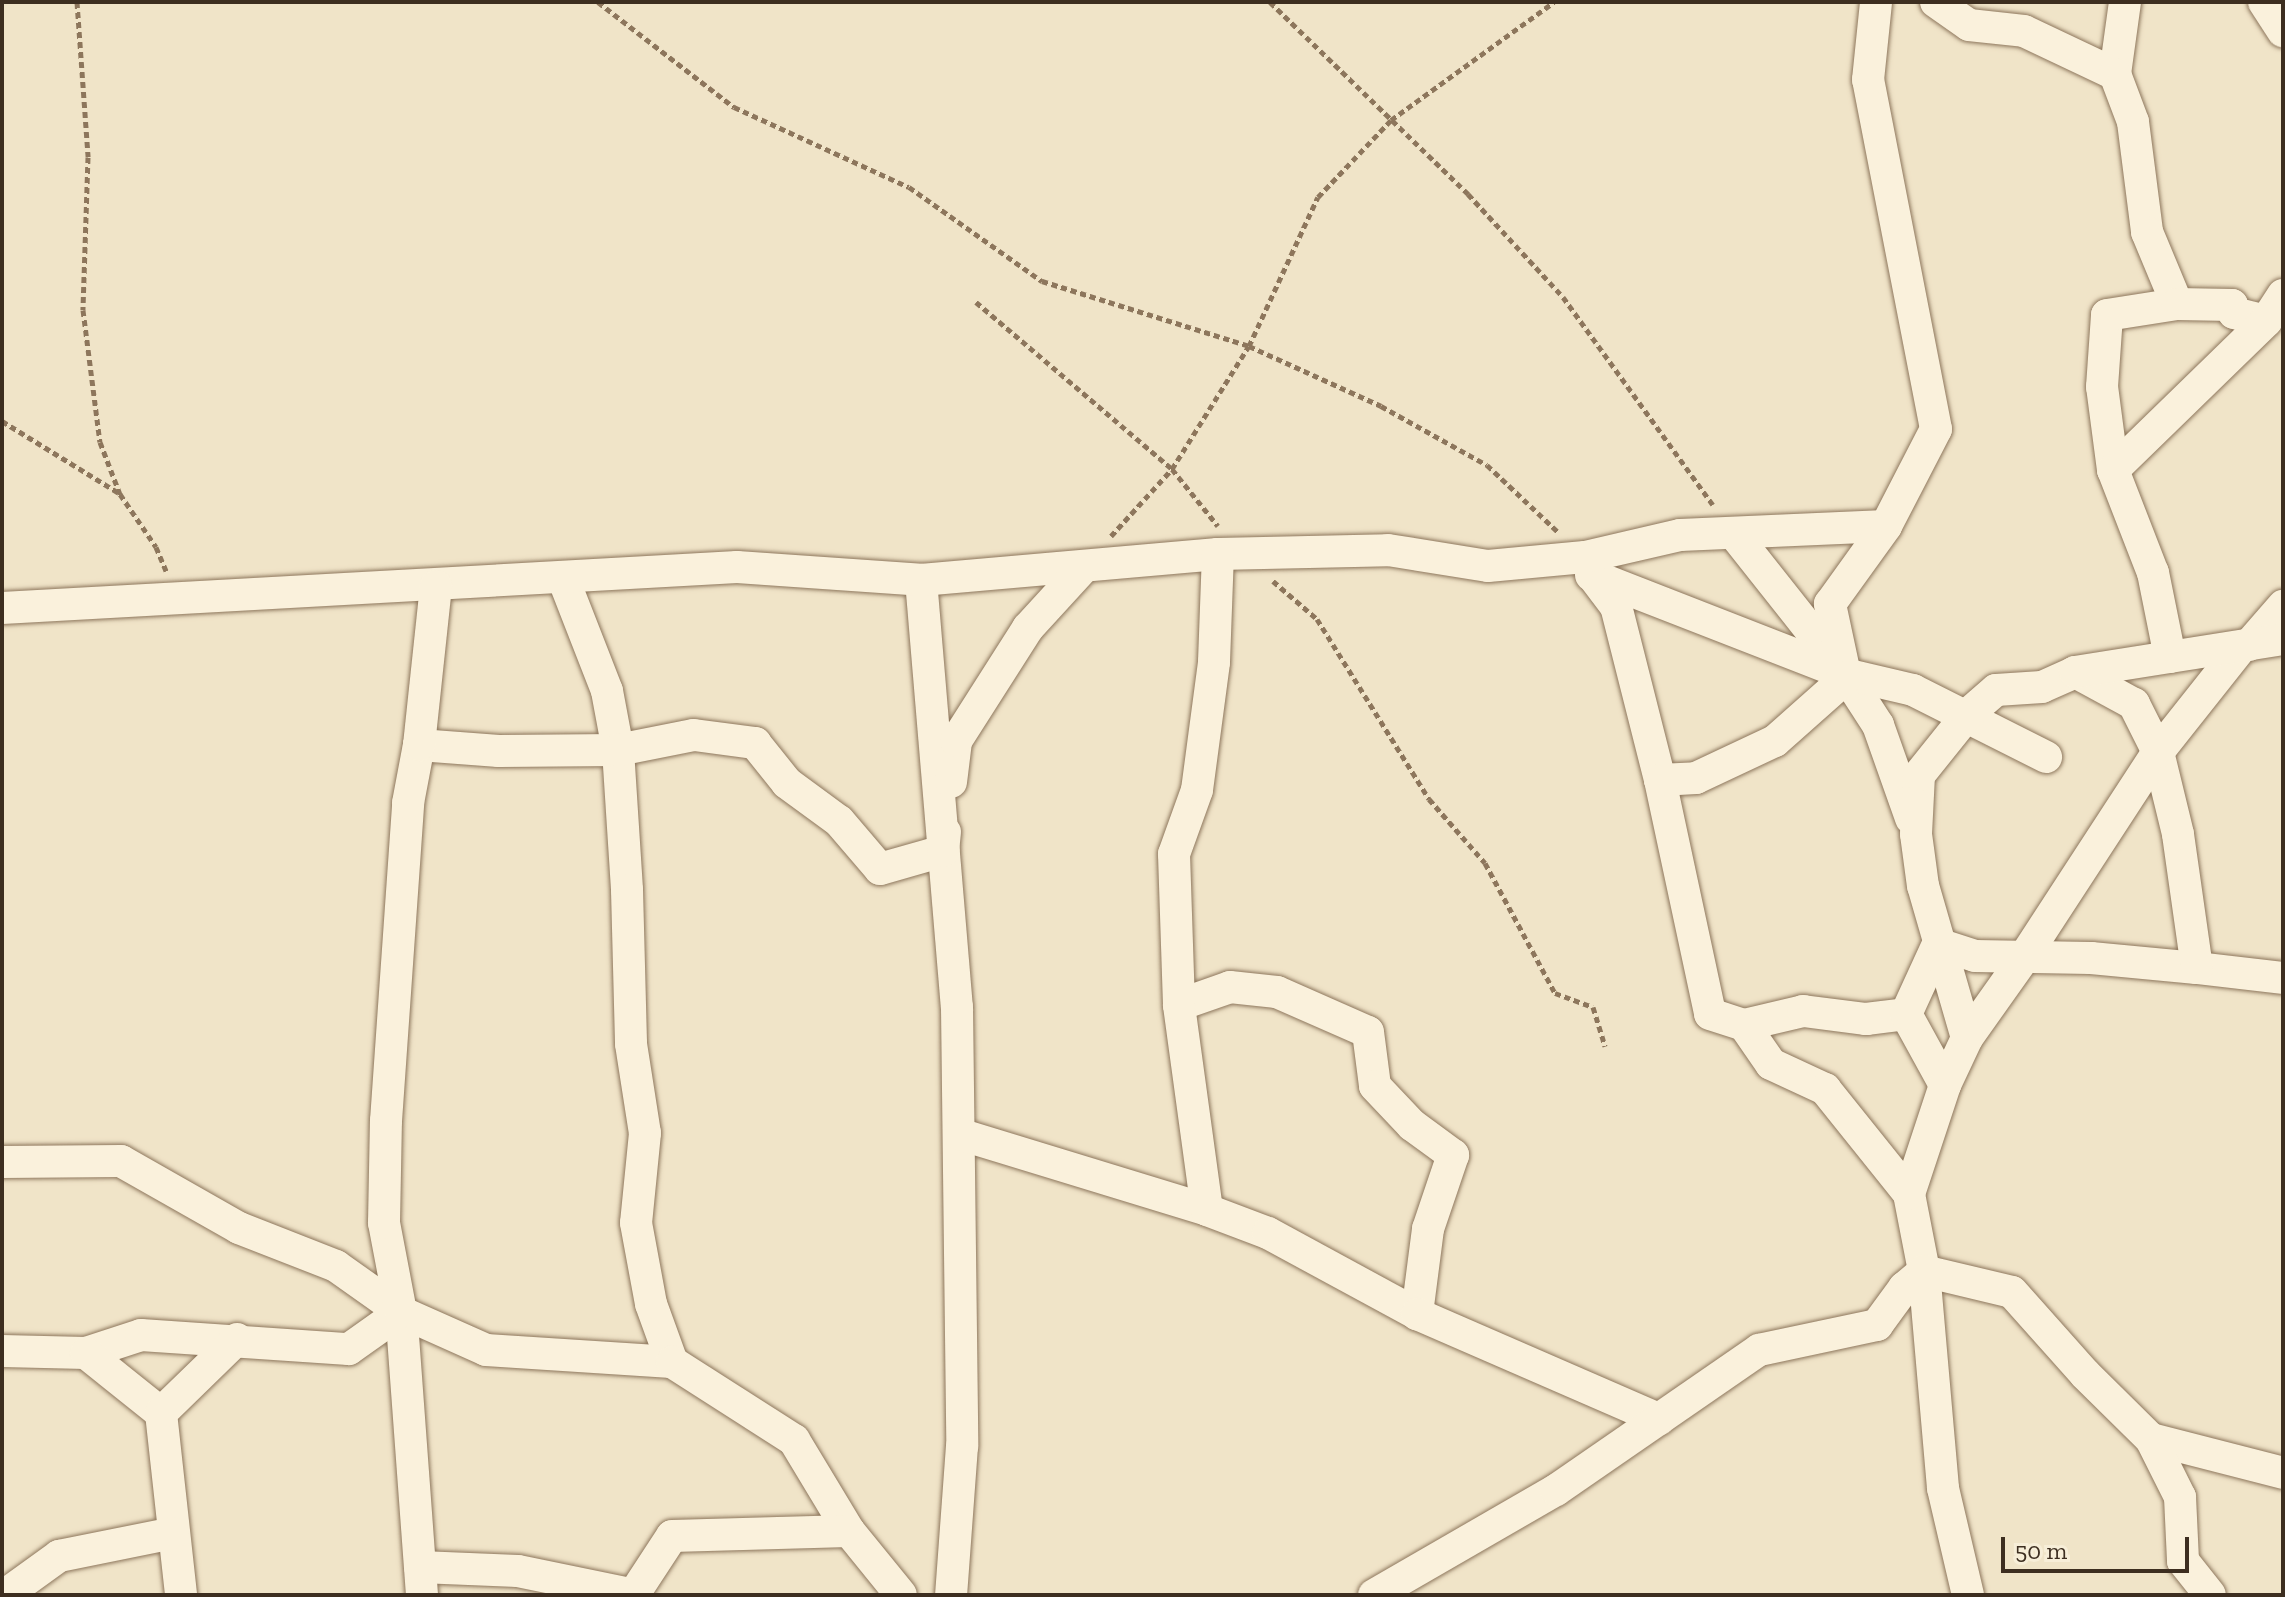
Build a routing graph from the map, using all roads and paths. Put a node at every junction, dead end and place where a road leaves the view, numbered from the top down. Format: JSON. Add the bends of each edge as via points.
{"nodes":[{"id":1,"x":77,"y":2,"type":"edge"},
{"id":2,"x":598,"y":2,"type":"edge"},
{"id":3,"x":1270,"y":2,"type":"edge"},
{"id":4,"x":1554,"y":2,"type":"edge"},
{"id":5,"x":1876,"y":2,"type":"edge"},
{"id":6,"x":1936,"y":2,"type":"edge"},
{"id":7,"x":2125,"y":2,"type":"edge"},
{"id":8,"x":2264,"y":2,"type":"edge"},
{"id":9,"x":2283,"y":31,"type":"edge"},
{"id":10,"x":2115,"y":74,"type":"junction"},
{"id":11,"x":1391,"y":120,"type":"junction"},
{"id":12,"x":976,"y":302,"type":"dead end"},
{"id":13,"x":2177,"y":304,"type":"junction"},
{"id":14,"x":2278,"y":304,"type":"edge"},
{"id":15,"x":1249,"y":346,"type":"junction"},
{"id":16,"x":2,"y":421,"type":"edge"},
{"id":17,"x":1172,"y":469,"type":"junction"},
{"id":18,"x":2113,"y":470,"type":"junction"},
{"id":19,"x":120,"y":494,"type":"junction"},
{"id":20,"x":1886,"y":526,"type":"junction"},
{"id":21,"x":1735,"y":535,"type":"junction"},
{"id":22,"x":1230,"y":554,"type":"junction"},
{"id":23,"x":1589,"y":566,"type":"junction"},
{"id":24,"x":1083,"y":568,"type":"junction"},
{"id":25,"x":563,"y":578,"type":"junction"},
{"id":26,"x":921,"y":580,"type":"junction"},
{"id":27,"x":436,"y":586,"type":"junction"},
{"id":28,"x":176,"y":597,"type":"junction"},
{"id":29,"x":2283,"y":606,"type":"edge"},
{"id":30,"x":2,"y":608,"type":"edge"},
{"id":31,"x":2283,"y":639,"type":"edge"},
{"id":32,"x":2245,"y":646,"type":"junction"},
{"id":33,"x":2170,"y":657,"type":"junction"},
{"id":34,"x":2075,"y":672,"type":"junction"},
{"id":35,"x":1846,"y":675,"type":"junction"},
{"id":36,"x":1913,"y":690,"type":"junction"},
{"id":37,"x":1996,"y":690,"type":"junction"},
{"id":38,"x":1967,"y":715,"type":"junction"},
{"id":39,"x":419,"y":745,"type":"junction"},
{"id":40,"x":618,"y":750,"type":"junction"},
{"id":41,"x":2158,"y":752,"type":"junction"},
{"id":42,"x":2046,"y":757,"type":"dead end"},
{"id":43,"x":1660,"y":780,"type":"junction"},
{"id":44,"x":1916,"y":834,"type":"junction"},
{"id":45,"x":943,"y":851,"type":"junction"},
{"id":46,"x":1938,"y":944,"type":"junction"},
{"id":47,"x":2025,"y":956,"type":"junction"},
{"id":48,"x":2197,"y":968,"type":"junction"},
{"id":49,"x":2283,"y":978,"type":"edge"},
{"id":50,"x":1179,"y":1005,"type":"junction"},
{"id":51,"x":1906,"y":1014,"type":"junction"},
{"id":52,"x":1744,"y":1025,"type":"junction"},
{"id":53,"x":1967,"y":1038,"type":"junction"},
{"id":54,"x":1605,"y":1046,"type":"dead end"},
{"id":55,"x":1945,"y":1085,"type":"junction"},
{"id":56,"x":959,"y":1134,"type":"junction"},
{"id":57,"x":2,"y":1162,"type":"edge"},
{"id":58,"x":1909,"y":1194,"type":"junction"},
{"id":59,"x":1207,"y":1210,"type":"junction"},
{"id":60,"x":1924,"y":1271,"type":"junction"},
{"id":61,"x":401,"y":1312,"type":"junction"},
{"id":62,"x":1417,"y":1314,"type":"junction"},
{"id":63,"x":237,"y":1339,"type":"junction"},
{"id":64,"x":2,"y":1351,"type":"edge"},
{"id":65,"x":86,"y":1353,"type":"junction"},
{"id":66,"x":672,"y":1362,"type":"junction"},
{"id":67,"x":161,"y":1413,"type":"junction"},
{"id":68,"x":1659,"y":1419,"type":"junction"},
{"id":69,"x":2151,"y":1439,"type":"junction"},
{"id":70,"x":2283,"y":1473,"type":"edge"},
{"id":71,"x":849,"y":1531,"type":"junction"},
{"id":72,"x":173,"y":1533,"type":"junction"},
{"id":73,"x":421,"y":1581,"type":"edge"},
{"id":74,"x":634,"y":1594,"type":"edge"},
{"id":75,"x":5,"y":1595,"type":"edge"},
{"id":76,"x":181,"y":1595,"type":"edge"},
{"id":77,"x":901,"y":1595,"type":"edge"},
{"id":78,"x":951,"y":1595,"type":"edge"},
{"id":79,"x":1374,"y":1595,"type":"edge"},
{"id":80,"x":1968,"y":1595,"type":"edge"},
{"id":81,"x":2210,"y":1595,"type":"edge"}],
"edges":[{"from":1,"to":19,"type":"path","via":[[88,157],[83,310],[100,442]]},
{"from":2,"to":15,"type":"path","via":[[734,107],[909,187],[1042,281]]},
{"from":3,"to":11,"type":"path"},
{"from":4,"to":11,"type":"path"},
{"from":5,"to":20,"type":"street","via":[[1868,80],[1936,429]]},
{"from":6,"to":10,"type":"street","via":[[1969,25],[2024,31]]},
{"from":7,"to":10,"type":"street"},
{"from":8,"to":9,"type":"street"},
{"from":10,"to":13,"type":"street","via":[[2133,122],[2147,232]]},
{"from":11,"to":15,"type":"path","via":[[1318,197]]},
{"from":11,"to":21,"type":"path","via":[[1563,297]]},
{"from":12,"to":17,"type":"path"},
{"from":13,"to":14,"type":"street","via":[[2232,305],[2234,313]]},
{"from":13,"to":18,"type":"street","via":[[2107,315],[2102,387]]},
{"from":14,"to":18,"type":"street"},
{"from":15,"to":17,"type":"path"},
{"from":15,"to":23,"type":"path","via":[[1381,406],[1487,465]]},
{"from":16,"to":19,"type":"path"},
{"from":17,"to":22,"type":"path"},
{"from":17,"to":24,"type":"path"},
{"from":18,"to":33,"type":"street","via":[[2153,573]]},
{"from":19,"to":28,"type":"path","via":[[156,547]]},
{"from":20,"to":21,"type":"street"},
{"from":20,"to":35,"type":"street","via":[[1830,604]]},
{"from":21,"to":23,"type":"street","via":[[1680,535]]},
{"from":21,"to":35,"type":"street"},
{"from":22,"to":23,"type":"street","via":[[1388,550],[1488,566]]},
{"from":22,"to":24,"type":"street"},
{"from":22,"to":50,"type":"street","via":[[1197,790],[1174,854]]},
{"from":22,"to":54,"type":"path","via":[[1317,619],[1429,799],[1485,863],[1555,993],[1593,1007]]},
{"from":23,"to":35,"type":"street"},
{"from":23,"to":43,"type":"street","via":[[1616,606]]},
{"from":24,"to":26,"type":"street"},
{"from":24,"to":45,"type":"street","via":[[1028,628],[956,741]]},
{"from":25,"to":26,"type":"street","via":[[737,567]]},
{"from":25,"to":27,"type":"street"},
{"from":25,"to":40,"type":"street","via":[[607,691]]},
{"from":26,"to":45,"type":"street"},
{"from":27,"to":28,"type":"street"},
{"from":27,"to":39,"type":"street"},
{"from":28,"to":30,"type":"street"},
{"from":29,"to":32,"type":"street"},
{"from":31,"to":32,"type":"street"},
{"from":32,"to":33,"type":"street"},
{"from":32,"to":41,"type":"street"},
{"from":33,"to":34,"type":"street"},
{"from":34,"to":37,"type":"street","via":[[2042,687]]},
{"from":34,"to":41,"type":"street","via":[[2134,704]]},
{"from":35,"to":36,"type":"street"},
{"from":35,"to":43,"type":"street","via":[[1775,741],[1696,778]]},
{"from":35,"to":44,"type":"street","via":[[1878,725]]},
{"from":36,"to":37,"type":"street"},
{"from":36,"to":38,"type":"street"},
{"from":37,"to":38,"type":"street"},
{"from":38,"to":42,"type":"street"},
{"from":38,"to":44,"type":"street","via":[[1919,775]]},
{"from":39,"to":40,"type":"street"},
{"from":39,"to":61,"type":"street","via":[[408,803],[386,1121],[384,1223]]},
{"from":40,"to":45,"type":"street","via":[[694,735],[755,743],[787,783],[839,821],[880,869]]},
{"from":40,"to":66,"type":"street","via":[[631,1044],[645,1133],[636,1223],[651,1304]]},
{"from":41,"to":47,"type":"street"},
{"from":41,"to":48,"type":"street","via":[[2178,834]]},
{"from":43,"to":52,"type":"street","via":[[1710,1014]]},
{"from":44,"to":46,"type":"street"},
{"from":45,"to":56,"type":"street","via":[[957,1007]]},
{"from":46,"to":47,"type":"street","via":[[1975,956]]},
{"from":46,"to":51,"type":"street"},
{"from":46,"to":53,"type":"street"},
{"from":47,"to":48,"type":"street"},
{"from":47,"to":53,"type":"street"},
{"from":48,"to":49,"type":"street"},
{"from":50,"to":59,"type":"street"},
{"from":50,"to":62,"type":"street","via":[[1230,987],[1277,992],[1368,1032],[1375,1086],[1412,1125],[1453,1155],[1428,1229]]},
{"from":51,"to":52,"type":"street","via":[[1866,1019],[1803,1011]]},
{"from":51,"to":55,"type":"street"},
{"from":52,"to":58,"type":"street","via":[[1771,1064],[1825,1089]]},
{"from":53,"to":55,"type":"street"},
{"from":55,"to":58,"type":"street"},
{"from":56,"to":59,"type":"street"},
{"from":56,"to":78,"type":"street","via":[[962,1446]]},
{"from":57,"to":61,"type":"street","via":[[121,1161],[239,1228],[336,1266]]},
{"from":58,"to":60,"type":"street"},
{"from":59,"to":62,"type":"street","via":[[1268,1233]]},
{"from":60,"to":68,"type":"street","via":[[1877,1325],[1759,1350]]},
{"from":60,"to":69,"type":"street","via":[[2012,1292]]},
{"from":60,"to":80,"type":"street","via":[[1943,1488]]},
{"from":61,"to":63,"type":"street","via":[[349,1349]]},
{"from":61,"to":66,"type":"street","via":[[486,1350]]},
{"from":61,"to":73,"type":"street"},
{"from":62,"to":68,"type":"street"},
{"from":63,"to":65,"type":"street","via":[[141,1335]]},
{"from":63,"to":67,"type":"street"},
{"from":64,"to":65,"type":"street"},
{"from":65,"to":67,"type":"street"},
{"from":66,"to":71,"type":"street","via":[[794,1440]]},
{"from":67,"to":72,"type":"street"},
{"from":68,"to":79,"type":"street","via":[[1556,1490]]},
{"from":69,"to":70,"type":"street"},
{"from":69,"to":81,"type":"street","via":[[2180,1497],[2183,1561]]},
{"from":71,"to":74,"type":"street","via":[[672,1536]]},
{"from":71,"to":77,"type":"street"},
{"from":72,"to":75,"type":"street","via":[[59,1556]]},
{"from":72,"to":76,"type":"street"},
{"from":73,"to":74,"type":"street","via":[[518,1571]]}]}
